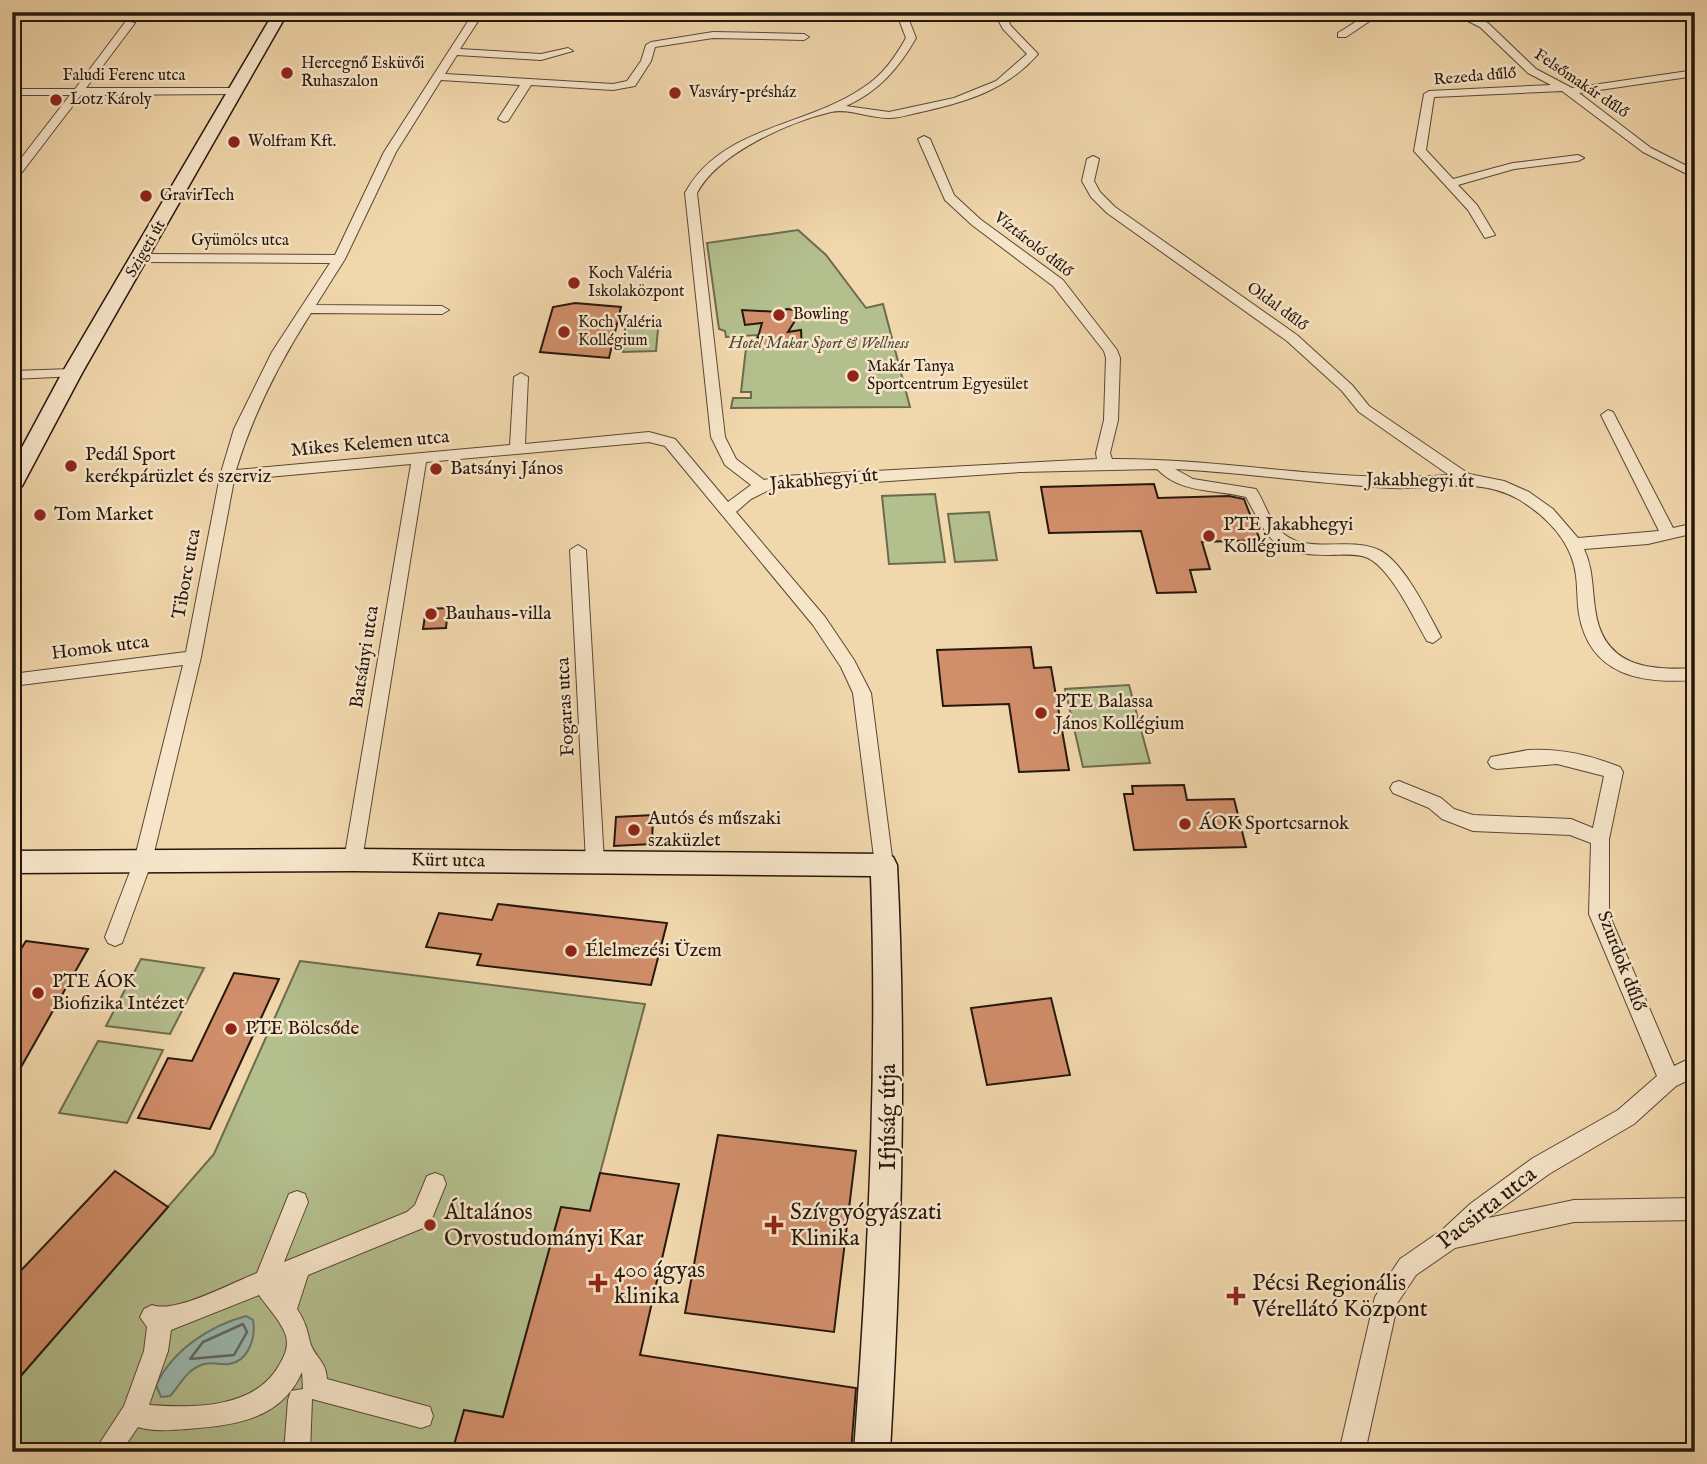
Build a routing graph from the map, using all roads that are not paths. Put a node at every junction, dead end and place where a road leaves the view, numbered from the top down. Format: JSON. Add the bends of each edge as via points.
{"nodes":[{"id":1,"x":281,"y":12,"type":"edge"},
{"id":2,"x":479,"y":12,"type":"edge"},
{"id":3,"x":901,"y":12,"type":"edge"},
{"id":4,"x":999,"y":12,"type":"edge"},
{"id":5,"x":1378,"y":12,"type":"edge"},
{"id":6,"x":1455,"y":12,"type":"edge"},
{"id":7,"x":1678,"y":12,"type":"edge"},
{"id":8,"x":130,"y":23,"type":"dead end"},
{"id":9,"x":1695,"y":25,"type":"edge"},
{"id":10,"x":1342,"y":35,"type":"dead end"},
{"id":11,"x":804,"y":37,"type":"dead end"},
{"id":12,"x":568,"y":51,"type":"dead end"},
{"id":13,"x":454,"y":52,"type":"junction"},
{"id":14,"x":1695,"y":73,"type":"edge"},
{"id":15,"x":438,"y":76,"type":"junction"},
{"id":16,"x":527,"y":83,"type":"junction"},
{"id":17,"x":1567,"y":90,"type":"junction"},
{"id":18,"x":235,"y":91,"type":"junction"},
{"id":19,"x":12,"y":92,"type":"edge"},
{"id":20,"x":76,"y":92,"type":"junction"},
{"id":21,"x":833,"y":108,"type":"junction"},
{"id":22,"x":504,"y":119,"type":"dead end"},
{"id":23,"x":924,"y":139,"type":"dead end"},
{"id":24,"x":1578,"y":158,"type":"dead end"},
{"id":25,"x":1093,"y":159,"type":"dead end"},
{"id":26,"x":1695,"y":175,"type":"edge"},
{"id":27,"x":12,"y":178,"type":"edge"},
{"id":28,"x":1449,"y":184,"type":"junction"},
{"id":29,"x":1489,"y":235,"type":"dead end"},
{"id":30,"x":141,"y":258,"type":"junction"},
{"id":31,"x":339,"y":259,"type":"junction"},
{"id":32,"x":307,"y":309,"type":"junction"},
{"id":33,"x":442,"y":310,"type":"dead end"},
{"id":34,"x":72,"y":373,"type":"junction"},
{"id":35,"x":12,"y":375,"type":"edge"},
{"id":36,"x":521,"y":377,"type":"dead end"},
{"id":37,"x":1608,"y":415,"type":"dead end"},
{"id":38,"x":517,"y":450,"type":"junction"},
{"id":39,"x":419,"y":460,"type":"junction"},
{"id":40,"x":1161,"y":464,"type":"junction"},
{"id":41,"x":1106,"y":465,"type":"junction"},
{"id":42,"x":227,"y":476,"type":"junction"},
{"id":43,"x":1463,"y":477,"type":"junction"},
{"id":44,"x":760,"y":485,"type":"junction"},
{"id":45,"x":12,"y":486,"type":"edge"},
{"id":46,"x":728,"y":512,"type":"junction"},
{"id":47,"x":1695,"y":528,"type":"edge"},
{"id":48,"x":1668,"y":534,"type":"junction"},
{"id":49,"x":1574,"y":544,"type":"junction"},
{"id":50,"x":578,"y":550,"type":"dead end"},
{"id":51,"x":1433,"y":637,"type":"dead end"},
{"id":52,"x":193,"y":657,"type":"junction"},
{"id":53,"x":1695,"y":674,"type":"edge"},
{"id":54,"x":12,"y":680,"type":"edge"},
{"id":55,"x":1497,"y":762,"type":"dead end"},
{"id":56,"x":1399,"y":788,"type":"dead end"},
{"id":57,"x":1600,"y":838,"type":"junction"},
{"id":58,"x":353,"y":860,"type":"junction"},
{"id":59,"x":143,"y":861,"type":"junction"},
{"id":60,"x":12,"y":862,"type":"edge"},
{"id":61,"x":595,"y":862,"type":"junction"},
{"id":62,"x":884,"y":865,"type":"junction"},
{"id":63,"x":116,"y":937,"type":"dead end"},
{"id":64,"x":1695,"y":1066,"type":"edge"},
{"id":65,"x":1669,"y":1079,"type":"junction"},
{"id":66,"x":435,"y":1184,"type":"dead end"},
{"id":67,"x":296,"y":1202,"type":"dead end"},
{"id":68,"x":1695,"y":1209,"type":"edge"},
{"id":69,"x":1450,"y":1238,"type":"junction"},
{"id":70,"x":298,"y":1269,"type":"junction"},
{"id":71,"x":264,"y":1283,"type":"junction"},
{"id":72,"x":284,"y":1312,"type":"junction"},
{"id":73,"x":299,"y":1349,"type":"junction"},
{"id":74,"x":299,"y":1391,"type":"junction"},
{"id":75,"x":138,"y":1412,"type":"junction"},
{"id":76,"x":421,"y":1416,"type":"dead end"},
{"id":77,"x":1357,"y":1450,"type":"edge"},
{"id":78,"x":106,"y":1452,"type":"edge"},
{"id":79,"x":297,"y":1452,"type":"edge"},
{"id":80,"x":872,"y":1452,"type":"edge"}],
"edges":[{"from":1,"to":18,"type":"street","name":"Szigeti út"},
{"from":2,"to":13,"type":"street","name":"Tiborc utca"},
{"from":3,"to":21,"type":"street","via":[[911,38],[902,53],[868,93]]},
{"from":4,"to":21,"type":"street","via":[[1032,54],[1000,83],[957,101],[901,114]]},
{"from":5,"to":10,"type":"street"},
{"from":6,"to":17,"type":"street","name":"Felsőmakár dűlő","via":[[1484,25],[1532,71]]},
{"from":7,"to":9,"type":"street"},
{"from":8,"to":20,"type":"street"},
{"from":11,"to":16,"type":"street","via":[[713,35],[662,42],[650,45],[631,84]]},
{"from":12,"to":13,"type":"street","via":[[541,57]]},
{"from":13,"to":15,"type":"street","name":"Tiborc utca"},
{"from":14,"to":17,"type":"street"},
{"from":15,"to":16,"type":"street"},
{"from":15,"to":31,"type":"street","name":"Tiborc utca","via":[[390,152]]},
{"from":16,"to":22,"type":"street"},
{"from":17,"to":26,"type":"street","name":"Felsőmakár dűlő","via":[[1647,150]]},
{"from":17,"to":28,"type":"street","name":"Rezeda dűlő","via":[[1429,94],[1420,151]]},
{"from":18,"to":20,"type":"street","name":"Faludi Ferenc utca"},
{"from":18,"to":30,"type":"street","name":"Szigeti út"},
{"from":19,"to":20,"type":"street","name":"Faludi Ferenc utca"},
{"from":20,"to":27,"type":"street"},
{"from":21,"to":44,"type":"street","via":[[748,140],[699,178],[691,193],[719,438],[730,462]]},
{"from":23,"to":41,"type":"street","name":"Víztároló dűlő","via":[[949,197],[1058,283],[1110,351]]},
{"from":24,"to":28,"type":"street","via":[[1513,166]]},
{"from":25,"to":43,"type":"street","name":"Oldal dűlő","via":[[1088,181],[1111,211],[1292,338],[1364,409]]},
{"from":28,"to":29,"type":"street","name":"Rezeda dűlő","via":[[1473,208]]},
{"from":30,"to":31,"type":"street","name":"Gyümölcs utca"},
{"from":30,"to":34,"type":"street","name":"Szigeti út"},
{"from":31,"to":32,"type":"street","name":"Tiborc utca"},
{"from":32,"to":33,"type":"street"},
{"from":32,"to":42,"type":"street","name":"Tiborc utca","via":[[279,352],[241,429]]},
{"from":34,"to":35,"type":"street"},
{"from":34,"to":45,"type":"street","name":"Szigeti út"},
{"from":36,"to":38,"type":"street"},
{"from":37,"to":48,"type":"street"},
{"from":38,"to":39,"type":"street","name":"Mikes Kelemen utca"},
{"from":38,"to":46,"type":"street","name":"Mikes Kelemen utca","via":[[649,436],[670,442]]},
{"from":39,"to":42,"type":"street","name":"Mikes Kelemen utca"},
{"from":39,"to":58,"type":"street","name":"Batsányi utca"},
{"from":40,"to":41,"type":"street","name":"Jakabhegyi út"},
{"from":40,"to":43,"type":"street","name":"Jakabhegyi út","via":[[1401,483]]},
{"from":40,"to":51,"type":"street","via":[[1169,476],[1182,482],[1251,493],[1270,531],[1282,541],[1374,554],[1388,567]]},
{"from":41,"to":44,"type":"street","name":"Jakabhegyi út"},
{"from":42,"to":52,"type":"street","name":"Tiborc utca"},
{"from":43,"to":49,"type":"street","name":"Jakabhegyi út","via":[[1524,496],[1552,518]]},
{"from":44,"to":46,"type":"street","name":"Jakabhegyi út"},
{"from":46,"to":62,"type":"street","via":[[818,621],[856,678],[862,693]]},
{"from":47,"to":48,"type":"street"},
{"from":48,"to":49,"type":"street"},
{"from":49,"to":53,"type":"street","name":"Jakabhegyi út","via":[[1584,576],[1590,626],[1604,649],[1644,676]]},
{"from":50,"to":61,"type":"street","name":"Fogaras utca"},
{"from":52,"to":54,"type":"street","name":"Homok utca"},
{"from":52,"to":59,"type":"street","name":"Tiborc utca"},
{"from":55,"to":57,"type":"street","name":"Szurdok dűlő","via":[[1535,754],[1586,760],[1614,772]]},
{"from":56,"to":57,"type":"street","via":[[1474,823],[1571,827]]},
{"from":57,"to":65,"type":"street","name":"Szurdok dűlő","via":[[1599,914]]},
{"from":58,"to":59,"type":"street","name":"Kürt utca"},
{"from":58,"to":61,"type":"street","name":"Kürt utca"},
{"from":59,"to":60,"type":"street","name":"Kürt utca"},
{"from":59,"to":63,"type":"street","name":"Tiborc utca"},
{"from":61,"to":62,"type":"street","name":"Kürt utca"},
{"from":62,"to":80,"type":"street","name":"Ifjúság útja","via":[[888,1202]]},
{"from":64,"to":65,"type":"street","name":"Pacsirta utca"},
{"from":65,"to":69,"type":"street","name":"Pacsirta utca","via":[[1626,1117],[1541,1166]]},
{"from":66,"to":70,"type":"street","via":[[420,1218]]},
{"from":67,"to":71,"type":"street"},
{"from":68,"to":69,"type":"street","via":[[1574,1211]]},
{"from":69,"to":77,"type":"street","name":"Pacsirta utca","via":[[1408,1267],[1387,1297]]},
{"from":70,"to":71,"type":"street"},
{"from":70,"to":72,"type":"street"},
{"from":71,"to":72,"type":"street"},
{"from":71,"to":75,"type":"street","via":[[179,1316],[156,1318],[156,1351],[138,1393]]},
{"from":72,"to":73,"type":"street","via":[[297,1329]]},
{"from":73,"to":74,"type":"street"},
{"from":73,"to":74,"type":"street","via":[[314,1368]]},
{"from":74,"to":75,"type":"street","via":[[269,1398],[243,1412],[165,1419]]},
{"from":74,"to":76,"type":"street"},
{"from":74,"to":79,"type":"street"},
{"from":75,"to":78,"type":"street","via":[[130,1416]]}]}
